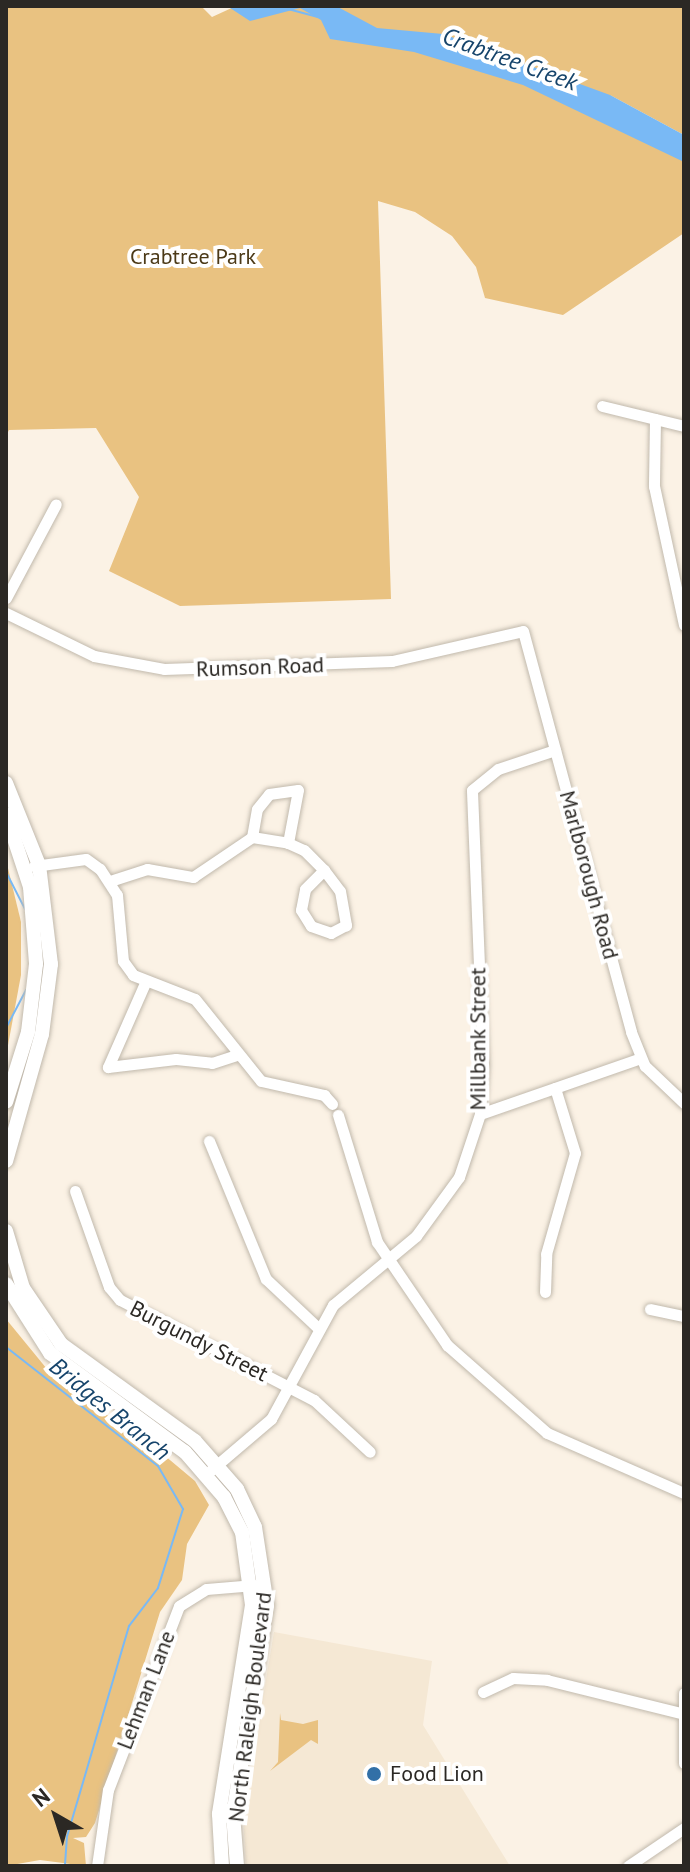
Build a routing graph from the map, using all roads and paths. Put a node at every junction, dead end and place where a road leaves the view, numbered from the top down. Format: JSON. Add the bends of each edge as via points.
{"nodes":[{"id":1,"x":602,"y":406,"type":"dead end"},
{"id":2,"x":655,"y":419,"type":"junction"},
{"id":3,"x":684,"y":426,"type":"edge"},
{"id":4,"x":56,"y":504,"type":"dead end"},
{"id":5,"x":6,"y":598,"type":"edge"},
{"id":6,"x":6,"y":613,"type":"edge"},
{"id":7,"x":684,"y":625,"type":"edge"},
{"id":8,"x":523,"y":631,"type":"joint"},
{"id":9,"x":555,"y":750,"type":"junction"},
{"id":10,"x":6,"y":783,"type":"edge"},
{"id":11,"x":6,"y":814,"type":"edge"},
{"id":12,"x":252,"y":837,"type":"junction"},
{"id":13,"x":288,"y":843,"type":"junction"},
{"id":14,"x":32,"y":866,"type":"junction"},
{"id":15,"x":324,"y":870,"type":"junction"},
{"id":16,"x":110,"y":881,"type":"junction"},
{"id":17,"x":145,"y":983,"type":"junction"},
{"id":18,"x":236,"y":1055,"type":"junction"},
{"id":19,"x":641,"y":1058,"type":"junction"},
{"id":20,"x":555,"y":1088,"type":"junction"},
{"id":21,"x":6,"y":1102,"type":"edge"},
{"id":22,"x":684,"y":1103,"type":"edge"},
{"id":23,"x":480,"y":1114,"type":"junction"},
{"id":24,"x":209,"y":1141,"type":"dead end"},
{"id":25,"x":6,"y":1161,"type":"edge"},
{"id":26,"x":75,"y":1191,"type":"dead end"},
{"id":27,"x":6,"y":1231,"type":"edge"},
{"id":28,"x":387,"y":1258,"type":"junction"},
{"id":29,"x":6,"y":1284,"type":"edge"},
{"id":30,"x":545,"y":1292,"type":"dead end"},
{"id":31,"x":650,"y":1309,"type":"dead end"},
{"id":32,"x":684,"y":1316,"type":"edge"},
{"id":33,"x":319,"y":1329,"type":"junction"},
{"id":34,"x":290,"y":1388,"type":"junction"},
{"id":35,"x":370,"y":1452,"type":"dead end"},
{"id":36,"x":213,"y":1469,"type":"junction"},
{"id":37,"x":684,"y":1493,"type":"edge"},
{"id":38,"x":259,"y":1585,"type":"junction"},
{"id":39,"x":483,"y":1692,"type":"dead end"},
{"id":40,"x":684,"y":1693,"type":"edge"},
{"id":41,"x":680,"y":1713,"type":"junction"},
{"id":42,"x":684,"y":1763,"type":"edge"},
{"id":43,"x":684,"y":1828,"type":"edge"},
{"id":44,"x":97,"y":1866,"type":"edge"},
{"id":45,"x":222,"y":1866,"type":"edge"},
{"id":46,"x":237,"y":1866,"type":"edge"},
{"id":47,"x":628,"y":1866,"type":"edge"}],
"edges":[{"from":1,"to":2,"type":"street"},
{"from":2,"to":3,"type":"street"},
{"from":2,"to":7,"type":"street","via":[[654,486]]},
{"from":4,"to":5,"type":"street"},
{"from":6,"to":8,"type":"street","name":"Rumson Road","via":[[94,656],[164,669],[392,661]]},
{"from":8,"to":9,"type":"street","name":"Marlborough Road"},
{"from":9,"to":19,"type":"street","name":"Marlborough Road"},
{"from":9,"to":23,"type":"street","name":"Millbank Street","via":[[498,769],[472,790]]},
{"from":10,"to":14,"type":"main road"},
{"from":11,"to":14,"type":"main road"},
{"from":12,"to":13,"type":"street"},
{"from":12,"to":13,"type":"street","via":[[257,809],[269,794],[298,790]]},
{"from":12,"to":16,"type":"street","via":[[201,874],[147,869]]},
{"from":13,"to":15,"type":"street"},
{"from":14,"to":16,"type":"street","via":[[86,859]]},
{"from":14,"to":21,"type":"main road","via":[[35,990]]},
{"from":14,"to":25,"type":"main road","via":[[49,991]]},
{"from":15,"to":15,"type":"street","via":[[348,910],[346,925],[331,933],[311,926],[301,910],[305,889]]},
{"from":16,"to":17,"type":"street","via":[[123,961]]},
{"from":17,"to":18,"type":"street","via":[[195,999],[217,1019]]},
{"from":17,"to":18,"type":"street","via":[[108,1067],[176,1059],[212,1063]]},
{"from":18,"to":28,"type":"street","via":[[261,1081],[314,1092],[335,1110],[362,1210]]},
{"from":19,"to":20,"type":"street"},
{"from":19,"to":22,"type":"street","name":"Marlborough Road"},
{"from":20,"to":23,"type":"street"},
{"from":20,"to":30,"type":"street","via":[[575,1153],[546,1254]]},
{"from":23,"to":28,"type":"street","name":"Millbank Street","via":[[450,1193],[416,1236]]},
{"from":24,"to":33,"type":"street","via":[[266,1279]]},
{"from":26,"to":34,"type":"street","name":"Burgundy Street","via":[[109,1287],[120,1300]]},
{"from":27,"to":36,"type":"main road","via":[[23,1288],[61,1344]]},
{"from":28,"to":33,"type":"street","name":"Millbank Street","via":[[353,1283]]},
{"from":28,"to":37,"type":"street","via":[[438,1334],[526,1418],[579,1452]]},
{"from":29,"to":36,"type":"main road","via":[[35,1336],[67,1371]]},
{"from":31,"to":32,"type":"street"},
{"from":33,"to":34,"type":"street","name":"Millbank Street"},
{"from":34,"to":35,"type":"street","name":"Burgundy Street","via":[[334,1413]]},
{"from":34,"to":36,"type":"street","name":"Millbank Street","via":[[271,1419]]},
{"from":36,"to":38,"type":"main road","name":"North Raleigh Boulevard","via":[[255,1527]]},
{"from":38,"to":44,"type":"street","name":"Lehman Lane","via":[[206,1589],[174,1614],[108,1790]]},
{"from":38,"to":45,"type":"main road","name":"North Raleigh Boulevard","via":[[219,1814]]},
{"from":38,"to":46,"type":"main road","name":"North Raleigh Boulevard","via":[[233,1814]]},
{"from":39,"to":41,"type":"street","via":[[513,1678],[547,1680]]},
{"from":40,"to":41,"type":"street"},
{"from":41,"to":42,"type":"street"},
{"from":43,"to":47,"type":"street"}]}
